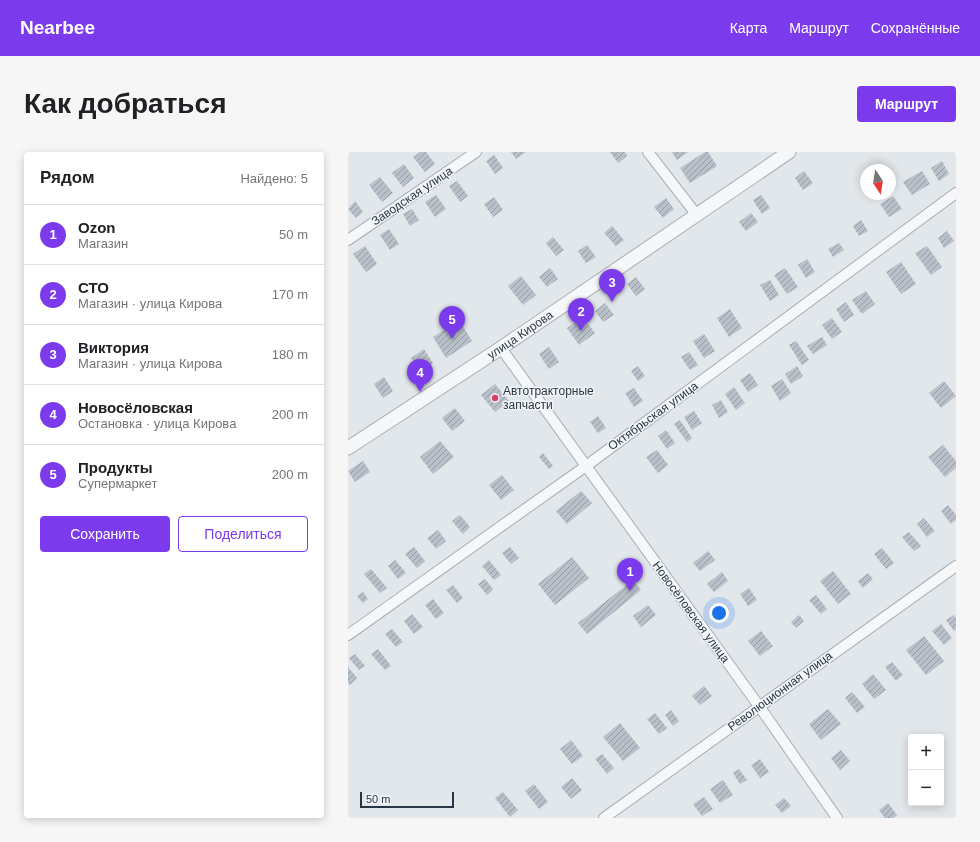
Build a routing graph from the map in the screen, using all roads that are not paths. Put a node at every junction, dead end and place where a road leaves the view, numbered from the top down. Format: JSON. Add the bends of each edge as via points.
{"nodes":[{"id":1,"x":476,"y":152,"type":"edge"},
{"id":2,"x":648,"y":152,"type":"edge"},
{"id":3,"x":789,"y":152,"type":"edge"},
{"id":4,"x":956,"y":194,"type":"edge"},
{"id":5,"x":696,"y":214,"type":"junction"},
{"id":6,"x":348,"y":240,"type":"edge"},
{"id":7,"x":501,"y":348,"type":"junction"},
{"id":8,"x":348,"y":448,"type":"edge"},
{"id":9,"x":586,"y":466,"type":"junction"},
{"id":10,"x":956,"y":566,"type":"edge"},
{"id":11,"x":348,"y":635,"type":"edge"},
{"id":12,"x":759,"y":706,"type":"junction"},
{"id":13,"x":604,"y":818,"type":"edge"},
{"id":14,"x":837,"y":818,"type":"edge"}],
"edges":[{"from":1,"to":6,"type":"street","name":"Заводская улица"},
{"from":2,"to":5,"type":"street"},
{"from":3,"to":5,"type":"street","name":"улица Кирова"},
{"from":4,"to":9,"type":"street","name":"Октябрьская улица"},
{"from":5,"to":7,"type":"street","name":"улица Кирова"},
{"from":7,"to":8,"type":"street","name":"улица Кирова"},
{"from":7,"to":9,"type":"street","name":"Новосёловская улица"},
{"from":9,"to":11,"type":"street","name":"Октябрьская улица"},
{"from":9,"to":12,"type":"street","name":"Новосёловская улица"},
{"from":10,"to":12,"type":"street","name":"Революционная улица"},
{"from":12,"to":13,"type":"street","name":"Революционная улица"},
{"from":12,"to":14,"type":"street","name":"Новосёловская улица"}]}
